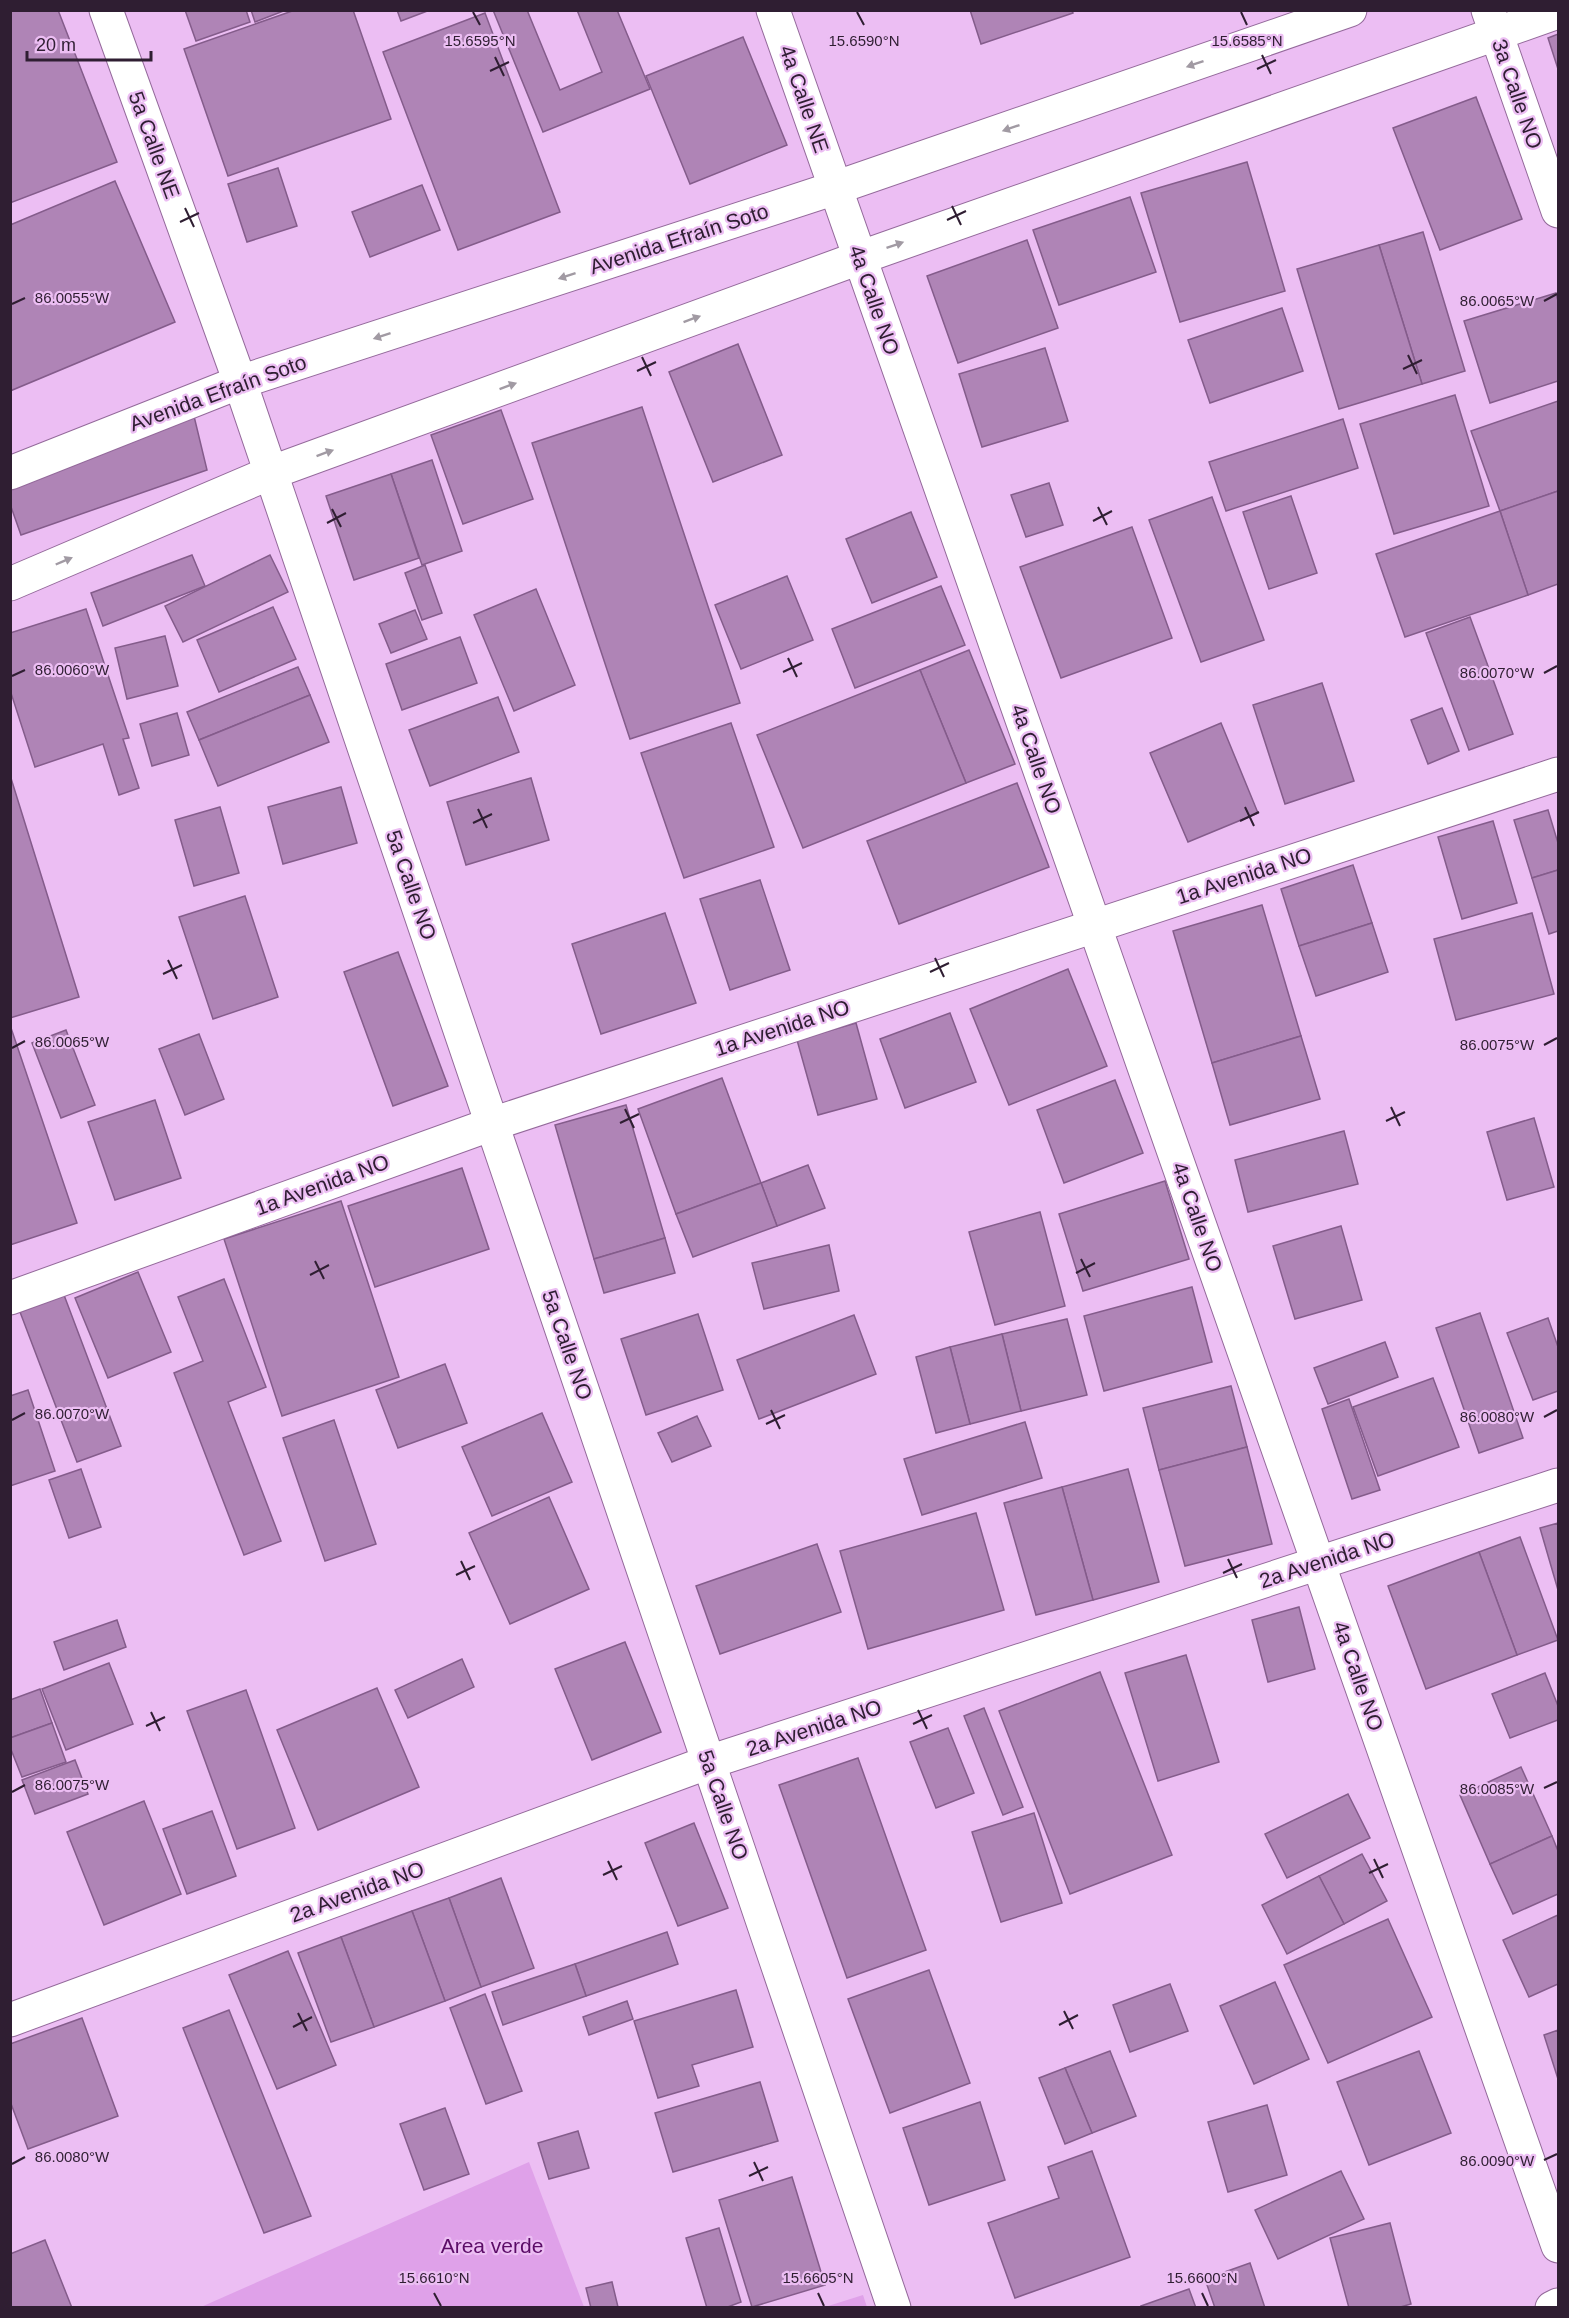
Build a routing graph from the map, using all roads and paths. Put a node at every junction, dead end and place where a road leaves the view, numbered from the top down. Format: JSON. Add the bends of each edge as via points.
{"nodes":[{"id":1,"x":106,"y":10,"type":"edge"},
{"id":2,"x":773,"y":10,"type":"edge"},
{"id":3,"x":1350,"y":10,"type":"edge"},
{"id":4,"x":1558,"y":12,"type":"edge"},
{"id":5,"x":1492,"y":22,"type":"edge"},
{"id":6,"x":836,"y":188,"type":"junction"},
{"id":7,"x":1558,"y":211,"type":"edge"},
{"id":8,"x":859,"y":258,"type":"junction"},
{"id":9,"x":240,"y":382,"type":"junction"},
{"id":10,"x":10,"y":473,"type":"edge"},
{"id":11,"x":270,"y":473,"type":"junction"},
{"id":12,"x":10,"y":584,"type":"edge"},
{"id":13,"x":1558,"y":774,"type":"edge"},
{"id":14,"x":1094,"y":925,"type":"junction"},
{"id":15,"x":492,"y":1124,"type":"junction"},
{"id":16,"x":10,"y":1298,"type":"edge"},
{"id":17,"x":1558,"y":1485,"type":"edge"},
{"id":18,"x":1318,"y":1562,"type":"junction"},
{"id":19,"x":709,"y":1762,"type":"junction"},
{"id":20,"x":10,"y":2020,"type":"edge"},
{"id":21,"x":1558,"y":2246,"type":"edge"},
{"id":22,"x":1558,"y":2305,"type":"edge"},
{"id":23,"x":894,"y":2307,"type":"edge"},
{"id":24,"x":1552,"y":2307,"type":"edge"}],
"edges":[{"from":1,"to":9,"type":"street","name":"5a Calle NE"},
{"from":2,"to":6,"type":"street","name":"4a Calle NE"},
{"from":3,"to":6,"type":"street","name":"Avenida Efraín Soto","one_way":true},
{"from":4,"to":5,"type":"street"},
{"from":5,"to":7,"type":"street","name":"3a Calle NO"},
{"from":8,"to":5,"type":"street","one_way":true},
{"from":6,"to":8,"type":"street","name":"4a Calle NO"},
{"from":6,"to":9,"type":"street","name":"Avenida Efraín Soto","one_way":true},
{"from":11,"to":8,"type":"street","one_way":true},
{"from":8,"to":14,"type":"street","name":"4a Calle NO"},
{"from":9,"to":10,"type":"street","name":"Avenida Efraín Soto"},
{"from":9,"to":11,"type":"street","name":"5a Calle NO"},
{"from":12,"to":11,"type":"street","one_way":true},
{"from":11,"to":15,"type":"street","name":"5a Calle NO"},
{"from":13,"to":14,"type":"street","name":"1a Avenida NO"},
{"from":14,"to":15,"type":"street","name":"1a Avenida NO"},
{"from":14,"to":18,"type":"street","name":"4a Calle NO"},
{"from":15,"to":16,"type":"street","name":"1a Avenida NO"},
{"from":15,"to":19,"type":"street","name":"5a Calle NO"},
{"from":17,"to":18,"type":"street","name":"2a Avenida NO"},
{"from":18,"to":19,"type":"street","name":"2a Avenida NO"},
{"from":18,"to":21,"type":"street","name":"4a Calle NO"},
{"from":19,"to":20,"type":"street","name":"2a Avenida NO"},
{"from":19,"to":23,"type":"street","name":"5a Calle NO"},
{"from":22,"to":24,"type":"street"}]}
